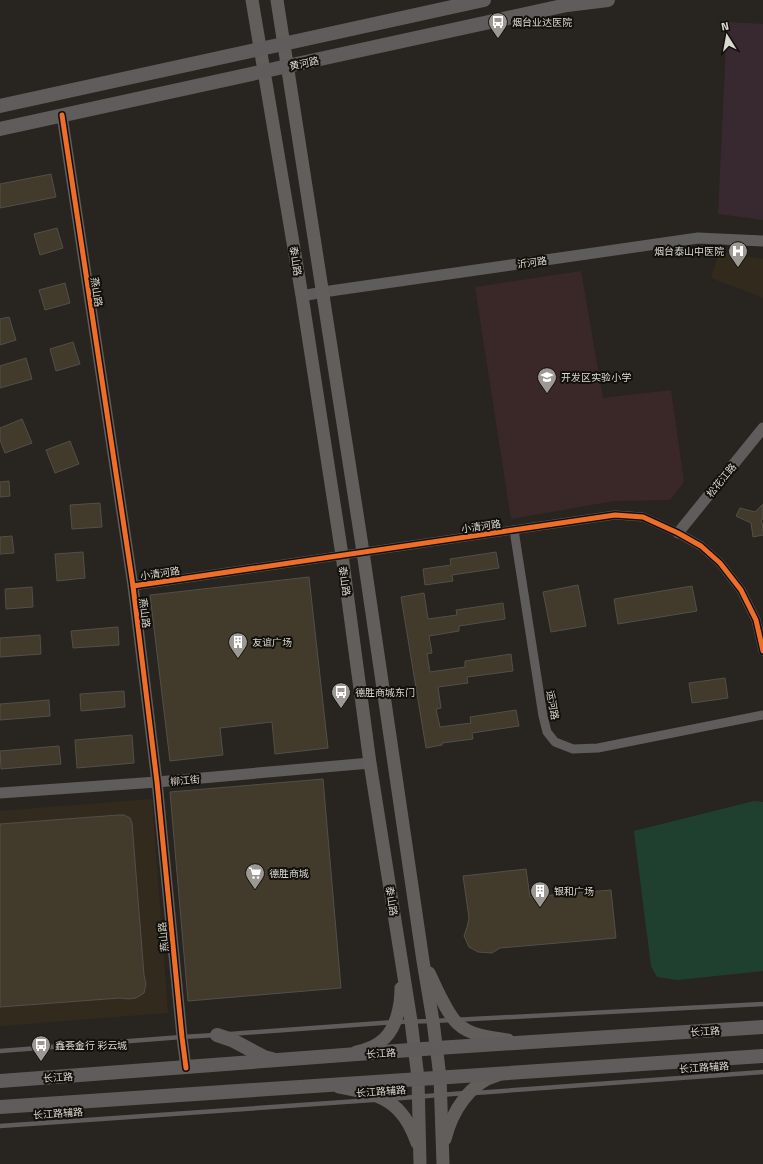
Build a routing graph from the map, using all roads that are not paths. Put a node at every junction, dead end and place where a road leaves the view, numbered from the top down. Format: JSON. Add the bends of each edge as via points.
{"nodes":[{"id":1,"x":252,"y":0,"type":"edge"},
{"id":2,"x":277,"y":0,"type":"edge"},
{"id":3,"x":484,"y":0,"type":"edge"},
{"id":4,"x":608,"y":0,"type":"edge"},
{"id":5,"x":582,"y":2,"type":"edge"},
{"id":6,"x":567,"y":3,"type":"edge"},
{"id":7,"x":283,"y":43,"type":"junction"},
{"id":8,"x":259,"y":49,"type":"junction"},
{"id":9,"x":288,"y":67,"type":"junction"},
{"id":10,"x":264,"y":72,"type":"junction"},
{"id":11,"x":0,"y":106,"type":"edge"},
{"id":12,"x":62,"y":115,"type":"junction"},
{"id":13,"x":0,"y":129,"type":"edge"},
{"id":14,"x":763,"y":241,"type":"edge"},
{"id":15,"x":323,"y":292,"type":"junction"},
{"id":16,"x":302,"y":296,"type":"junction"},
{"id":17,"x":763,"y":428,"type":"edge"},
{"id":18,"x":514,"y":530,"type":"junction"},
{"id":19,"x":678,"y":533,"type":"junction"},
{"id":20,"x":363,"y":552,"type":"junction"},
{"id":21,"x":342,"y":555,"type":"junction"},
{"id":22,"x":133,"y":586,"type":"junction"},
{"id":23,"x":763,"y":652,"type":"edge"},
{"id":24,"x":763,"y":715,"type":"edge"},
{"id":25,"x":370,"y":763,"type":"junction"},
{"id":26,"x":157,"y":782,"type":"junction"},
{"id":27,"x":0,"y":793,"type":"edge"},
{"id":28,"x":423,"y":961,"type":"junction"},
{"id":29,"x":402,"y":964,"type":"junction"},
{"id":30,"x":763,"y":1004,"type":"edge"},
{"id":31,"x":455,"y":1019,"type":"junction"},
{"id":32,"x":411,"y":1021,"type":"junction"},
{"id":33,"x":433,"y":1021,"type":"junction"},
{"id":34,"x":395,"y":1022,"type":"junction"},
{"id":35,"x":763,"y":1027,"type":"edge"},
{"id":36,"x":217,"y":1035,"type":"junction"},
{"id":37,"x":182,"y":1037,"type":"junction"},
{"id":38,"x":536,"y":1042,"type":"junction"},
{"id":39,"x":437,"y":1048,"type":"junction"},
{"id":40,"x":415,"y":1050,"type":"junction"},
{"id":41,"x":0,"y":1051,"type":"edge"},
{"id":42,"x":348,"y":1055,"type":"junction"},
{"id":43,"x":763,"y":1056,"type":"edge"},
{"id":44,"x":282,"y":1060,"type":"junction"},
{"id":45,"x":186,"y":1068,"type":"junction"},
{"id":46,"x":763,"y":1072,"type":"edge"},
{"id":47,"x":509,"y":1073,"type":"junction"},
{"id":48,"x":440,"y":1077,"type":"junction"},
{"id":49,"x":418,"y":1078,"type":"junction"},
{"id":50,"x":0,"y":1081,"type":"edge"},
{"id":51,"x":328,"y":1085,"type":"junction"},
{"id":52,"x":441,"y":1095,"type":"junction"},
{"id":53,"x":418,"y":1097,"type":"junction"},
{"id":54,"x":0,"y":1107,"type":"edge"},
{"id":55,"x":0,"y":1126,"type":"edge"},
{"id":56,"x":443,"y":1150,"type":"junction"},
{"id":57,"x":420,"y":1158,"type":"edge"},
{"id":58,"x":443,"y":1164,"type":"edge"}],
"edges":[{"from":1,"to":8,"type":"main road","name":"泰山路"},
{"from":2,"to":7,"type":"main road"},
{"from":3,"to":7,"type":"main road"},
{"from":4,"to":5,"type":"main road","name":"黄河路"},
{"from":5,"to":6,"type":"main road","name":"黄河路"},
{"from":6,"to":9,"type":"main road","name":"黄河路"},
{"from":7,"to":8,"type":"main road"},
{"from":7,"to":9,"type":"main road"},
{"from":8,"to":10,"type":"main road","name":"泰山路"},
{"from":8,"to":11,"type":"main road"},
{"from":9,"to":10,"type":"main road","name":"黄河路"},
{"from":9,"to":15,"type":"main road"},
{"from":10,"to":12,"type":"main road","name":"黄河路"},
{"from":10,"to":16,"type":"main road","name":"泰山路"},
{"from":12,"to":13,"type":"main road","name":"黄河路"},
{"from":12,"to":22,"type":"street","name":"燕山路"},
{"from":14,"to":15,"type":"street","name":"沂河路","via":[[698,238]]},
{"from":15,"to":16,"type":"street","name":"沂河路"},
{"from":15,"to":20,"type":"main road"},
{"from":16,"to":21,"type":"main road","name":"泰山路"},
{"from":17,"to":19,"type":"street","name":"松花江路"},
{"from":18,"to":19,"type":"street","name":"小清河路","via":[[615,515],[643,517]]},
{"from":18,"to":20,"type":"street","name":"小清河路"},
{"from":18,"to":24,"type":"street","name":"运河路","via":[[543,716],[547,732],[555,742],[573,749],[598,748]]},
{"from":19,"to":23,"type":"street","name":"小清河路","via":[[702,546],[720,563],[741,590],[756,620]]},
{"from":20,"to":21,"type":"street","name":"小清河路"},
{"from":20,"to":28,"type":"main road"},
{"from":21,"to":22,"type":"street","name":"小清河路"},
{"from":21,"to":25,"type":"main road","name":"泰山路"},
{"from":22,"to":26,"type":"street","name":"燕山路"},
{"from":25,"to":26,"type":"street","name":"柳江街"},
{"from":25,"to":29,"type":"main road","name":"泰山路"},
{"from":26,"to":27,"type":"street","name":"柳江街"},
{"from":26,"to":37,"type":"street","name":"燕山路"},
{"from":28,"to":31,"type":"main road","via":[[447,1009]]},
{"from":28,"to":33,"type":"main road"},
{"from":29,"to":32,"type":"main road","name":"泰山路"},
{"from":29,"to":34,"type":"main road","via":[[401,997]]},
{"from":30,"to":31,"type":"lane"},
{"from":31,"to":33,"type":"lane"},
{"from":31,"to":38,"type":"main road","via":[[468,1030],[482,1036]]},
{"from":32,"to":33,"type":"lane"},
{"from":32,"to":34,"type":"lane"},
{"from":32,"to":40,"type":"main road","name":"泰山路"},
{"from":33,"to":39,"type":"main road"},
{"from":34,"to":36,"type":"lane"},
{"from":34,"to":42,"type":"main road","via":[[378,1044]]},
{"from":35,"to":38,"type":"main road","name":"长江路"},
{"from":36,"to":37,"type":"lane"},
{"from":36,"to":44,"type":"main road","via":[[264,1057]]},
{"from":37,"to":41,"type":"lane"},
{"from":37,"to":45,"type":"street","name":"燕山路"},
{"from":38,"to":39,"type":"main road","name":"长江路"},
{"from":39,"to":40,"type":"main road","name":"长江路"},
{"from":39,"to":48,"type":"main road"},
{"from":40,"to":42,"type":"main road","name":"长江路"},
{"from":40,"to":49,"type":"main road","name":"泰山路"},
{"from":42,"to":44,"type":"main road","name":"长江路"},
{"from":43,"to":47,"type":"main road"},
{"from":44,"to":45,"type":"main road","name":"长江路"},
{"from":45,"to":50,"type":"main road","name":"长江路"},
{"from":46,"to":52,"type":"lane","name":"长江路辅路"},
{"from":47,"to":48,"type":"main road"},
{"from":47,"to":56,"type":"main road","via":[[494,1076],[479,1084],[465,1098],[454,1113]]},
{"from":48,"to":49,"type":"main road"},
{"from":48,"to":52,"type":"main road"},
{"from":49,"to":51,"type":"main road"},
{"from":49,"to":53,"type":"main road","name":"泰山路"},
{"from":51,"to":54,"type":"main road"},
{"from":51,"to":57,"type":"main road","via":[[377,1096],[394,1105],[413,1132]]},
{"from":52,"to":53,"type":"lane","name":"长江路辅路"},
{"from":52,"to":56,"type":"main road"},
{"from":53,"to":55,"type":"lane","name":"长江路辅路"},
{"from":53,"to":57,"type":"main road","name":"泰山路"},
{"from":56,"to":58,"type":"main road"}]}
